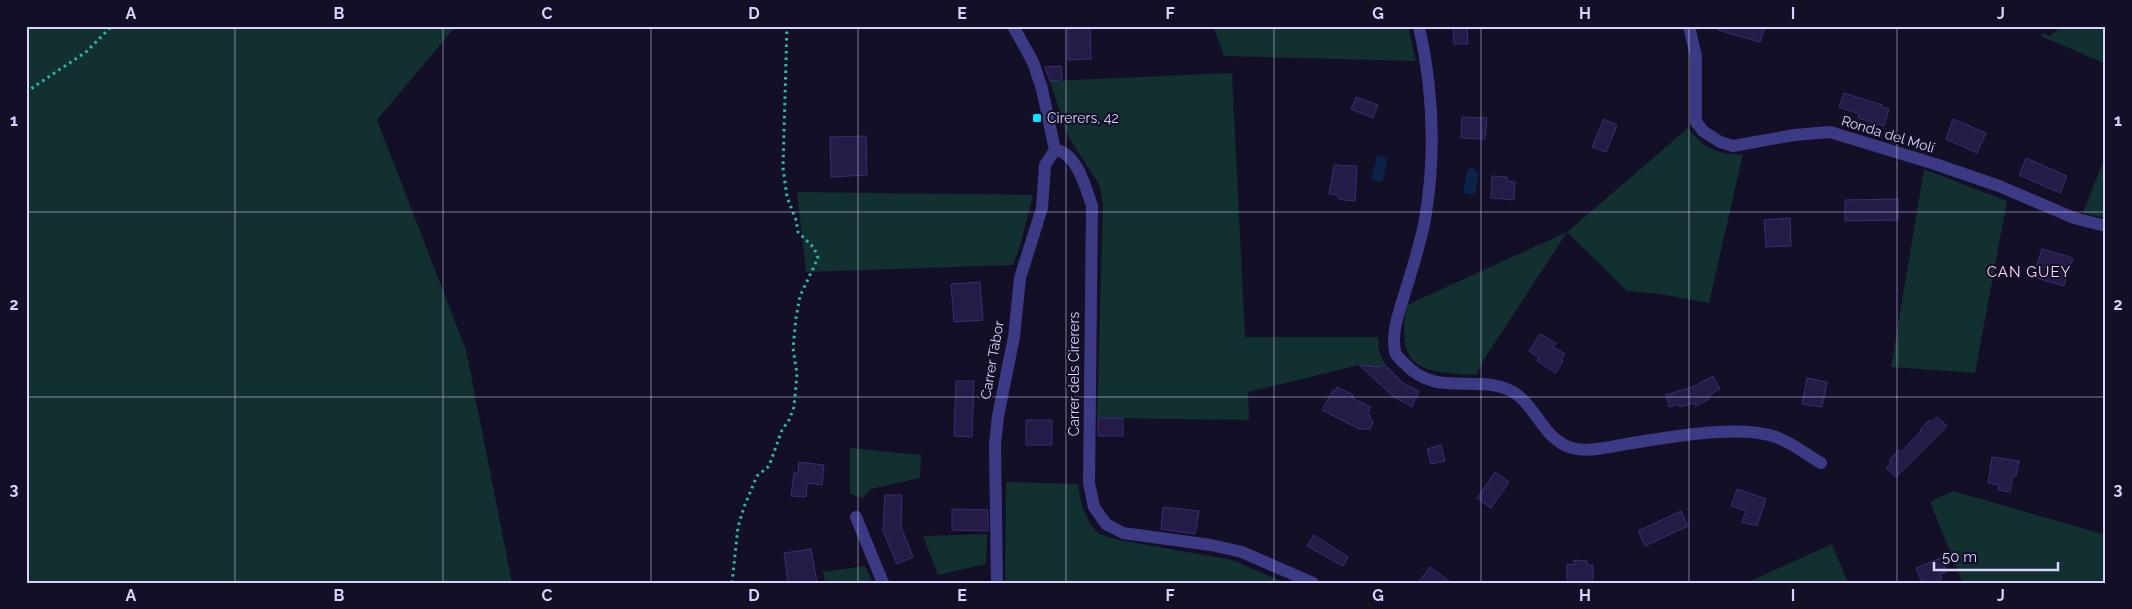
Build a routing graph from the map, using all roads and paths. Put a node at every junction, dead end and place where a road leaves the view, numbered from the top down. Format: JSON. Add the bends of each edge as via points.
{"nodes":[{"id":1,"x":112,"y":26,"type":"edge"},
{"id":2,"x":787,"y":26,"type":"edge"},
{"id":3,"x":1013,"y":26,"type":"edge"},
{"id":4,"x":1419,"y":26,"type":"edge"},
{"id":5,"x":1689,"y":26,"type":"edge"},
{"id":6,"x":26,"y":92,"type":"edge"},
{"id":7,"x":1055,"y":150,"type":"junction"},
{"id":8,"x":2106,"y":226,"type":"edge"},
{"id":9,"x":1821,"y":464,"type":"dead end"},
{"id":10,"x":856,"y":517,"type":"dead end"},
{"id":11,"x":732,"y":583,"type":"edge"},
{"id":12,"x":883,"y":583,"type":"edge"},
{"id":13,"x":997,"y":583,"type":"edge"},
{"id":14,"x":1313,"y":583,"type":"edge"}],
"edges":[{"from":1,"to":6,"type":"path","via":[[86,52]]},
{"from":2,"to":11,"type":"path","via":[[783,168],[787,197],[798,232],[814,248],[818,258],[800,296],[796,318],[794,407],[769,466],[757,476],[744,507],[738,527]]},
{"from":3,"to":7,"type":"street","via":[[1033,62]]},
{"from":4,"to":9,"type":"street","via":[[1431,110],[1430,177],[1425,219],[1394,328],[1395,354],[1413,373],[1437,383],[1507,389],[1523,399],[1549,434],[1571,448],[1594,449],[1671,437],[1741,433],[1775,437]]},
{"from":5,"to":8,"type":"street","name":"Ronda del Molí","via":[[1696,56],[1696,122],[1720,142],[1733,146],[1830,132],[1962,173],[2074,218]]},
{"from":7,"to":13,"type":"street","name":"Carrer Tàbor","via":[[1045,165],[1042,208],[1020,278],[1014,337],[998,416],[995,444]]},
{"from":7,"to":14,"type":"street","name":"Carrer dels Cirerers","via":[[1066,153],[1070,159],[1082,178],[1092,206],[1089,483],[1094,507],[1106,524],[1123,533],[1242,552]]},
{"from":10,"to":12,"type":"street"}]}
